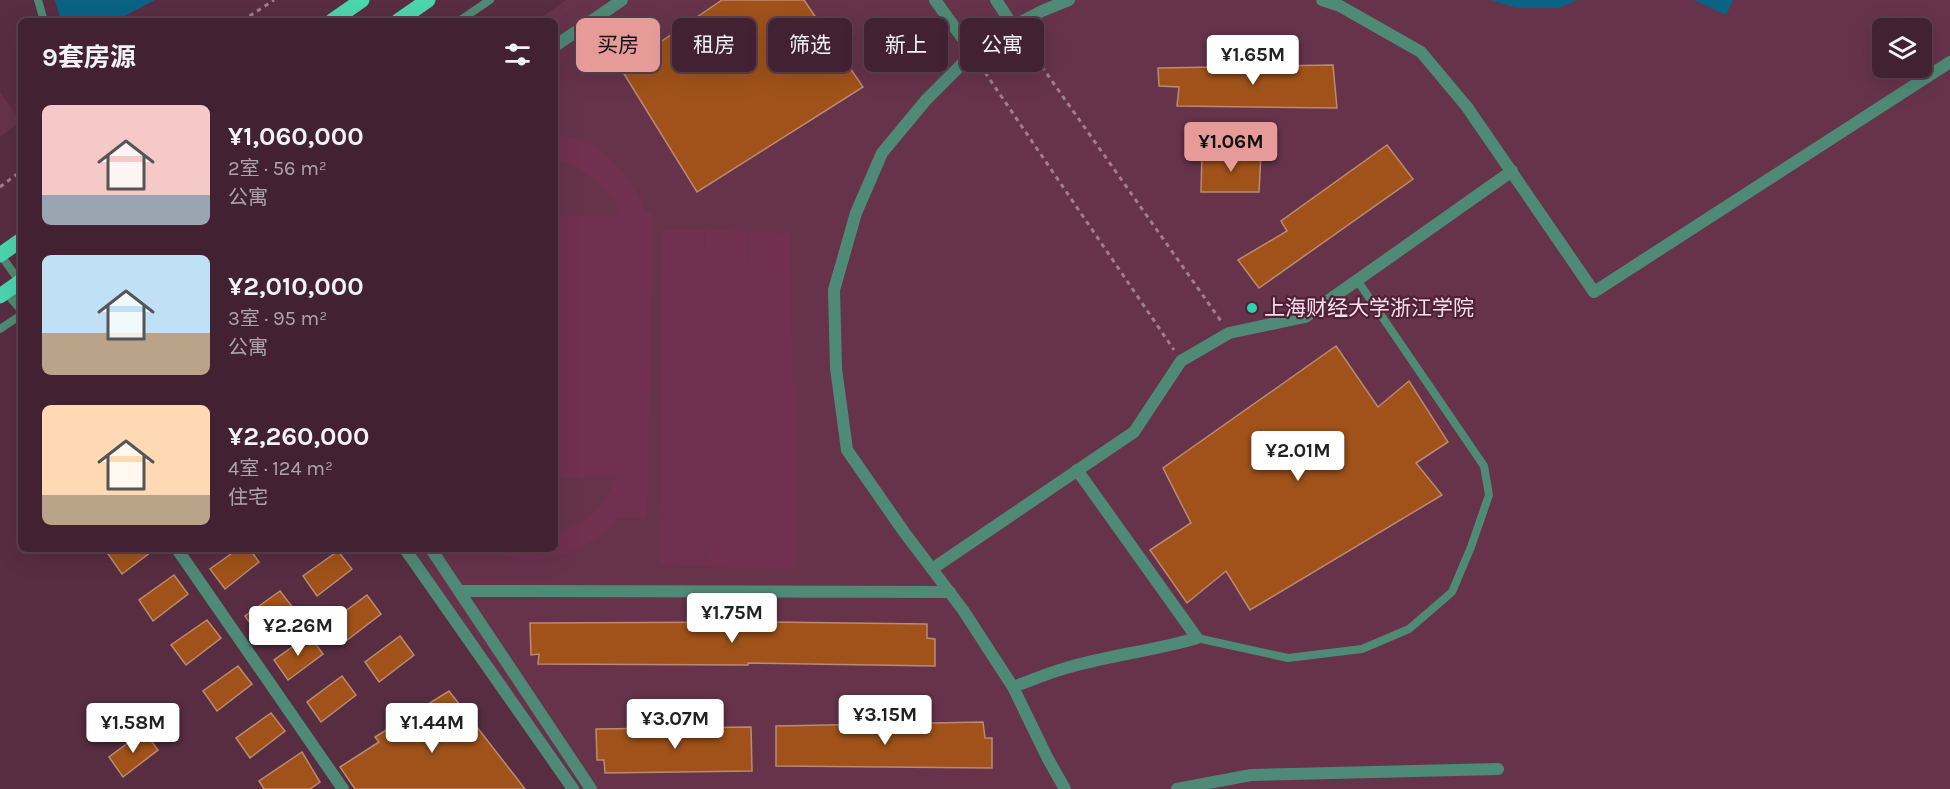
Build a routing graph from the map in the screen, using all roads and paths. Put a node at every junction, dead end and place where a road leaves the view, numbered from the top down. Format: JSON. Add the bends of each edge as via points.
{"nodes":[{"id":1,"x":38,"y":0,"type":"edge"},
{"id":2,"x":274,"y":0,"type":"edge"},
{"id":3,"x":362,"y":0,"type":"edge"},
{"id":4,"x":428,"y":0,"type":"edge"},
{"id":5,"x":490,"y":0,"type":"edge"},
{"id":6,"x":622,"y":0,"type":"edge"},
{"id":7,"x":935,"y":0,"type":"edge"},
{"id":8,"x":996,"y":0,"type":"edge"},
{"id":9,"x":1069,"y":0,"type":"edge"},
{"id":10,"x":1322,"y":0,"type":"edge"},
{"id":11,"x":43,"y":18,"type":"edge"},
{"id":12,"x":247,"y":18,"type":"edge"},
{"id":13,"x":336,"y":18,"type":"edge"},
{"id":14,"x":403,"y":18,"type":"edge"},
{"id":15,"x":463,"y":18,"type":"edge"},
{"id":16,"x":1008,"y":18,"type":"edge"},
{"id":17,"x":1028,"y":18,"type":"edge"},
{"id":18,"x":960,"y":35,"type":"edge"},
{"id":19,"x":558,"y":44,"type":"edge"},
{"id":20,"x":1950,"y":62,"type":"edge"},
{"id":21,"x":960,"y":66,"type":"edge"},
{"id":22,"x":1044,"y":70,"type":"edge"},
{"id":23,"x":986,"y":72,"type":"edge"},
{"id":24,"x":1512,"y":171,"type":"junction"},
{"id":25,"x":18,"y":173,"type":"edge"},
{"id":26,"x":0,"y":187,"type":"edge"},
{"id":27,"x":18,"y":242,"type":"edge"},
{"id":28,"x":0,"y":254,"type":"edge"},
{"id":29,"x":1357,"y":280,"type":"junction"},
{"id":30,"x":12,"y":288,"type":"edge"},
{"id":31,"x":18,"y":317,"type":"edge"},
{"id":32,"x":0,"y":329,"type":"edge"},
{"id":33,"x":1228,"y":333,"type":"junction"},
{"id":34,"x":1181,"y":361,"type":"junction"},
{"id":35,"x":1077,"y":470,"type":"junction"},
{"id":36,"x":179,"y":552,"type":"edge"},
{"id":37,"x":407,"y":552,"type":"edge"},
{"id":38,"x":433,"y":552,"type":"edge"},
{"id":39,"x":932,"y":570,"type":"junction"},
{"id":40,"x":460,"y":591,"type":"junction"},
{"id":41,"x":950,"y":592,"type":"junction"},
{"id":42,"x":1197,"y":638,"type":"junction"},
{"id":43,"x":1013,"y":687,"type":"junction"},
{"id":44,"x":1498,"y":769,"type":"dead end"},
{"id":45,"x":343,"y":789,"type":"edge"},
{"id":46,"x":573,"y":789,"type":"edge"},
{"id":47,"x":591,"y":789,"type":"edge"},
{"id":48,"x":1065,"y":789,"type":"edge"},
{"id":49,"x":1177,"y":789,"type":"edge"}],
"edges":[{"from":1,"to":11,"type":"lane"},
{"from":2,"to":12,"type":"path"},
{"from":3,"to":13,"type":"main road"},
{"from":4,"to":14,"type":"main road"},
{"from":5,"to":15,"type":"lane"},
{"from":6,"to":19,"type":"street"},
{"from":7,"to":18,"type":"street"},
{"from":8,"to":16,"type":"street"},
{"from":9,"to":17,"type":"street"},
{"from":10,"to":24,"type":"street","via":[[1340,6],[1421,52],[1467,107]]},
{"from":20,"to":24,"type":"street","via":[[1594,292]]},
{"from":21,"to":39,"type":"street","via":[[882,153],[856,213],[834,290],[836,368],[847,450]]},
{"from":22,"to":33,"type":"path"},
{"from":23,"to":34,"type":"path"},
{"from":24,"to":29,"type":"street"},
{"from":25,"to":26,"type":"path"},
{"from":27,"to":28,"type":"main road"},
{"from":28,"to":30,"type":"lane"},
{"from":29,"to":33,"type":"street","via":[[1305,317]]},
{"from":29,"to":42,"type":"lane","via":[[1484,466],[1488,495],[1452,592],[1409,629],[1362,649],[1288,658]]},
{"from":31,"to":32,"type":"lane"},
{"from":33,"to":34,"type":"street"},
{"from":34,"to":35,"type":"street","via":[[1134,432]]},
{"from":35,"to":39,"type":"street"},
{"from":35,"to":42,"type":"street"},
{"from":36,"to":45,"type":"street"},
{"from":37,"to":46,"type":"street"},
{"from":38,"to":40,"type":"street"},
{"from":39,"to":41,"type":"street"},
{"from":40,"to":41,"type":"street"},
{"from":40,"to":47,"type":"street"},
{"from":41,"to":43,"type":"street"},
{"from":42,"to":43,"type":"street","via":[[1065,668]]},
{"from":43,"to":48,"type":"street"},
{"from":44,"to":49,"type":"street","via":[[1251,776]]}]}
